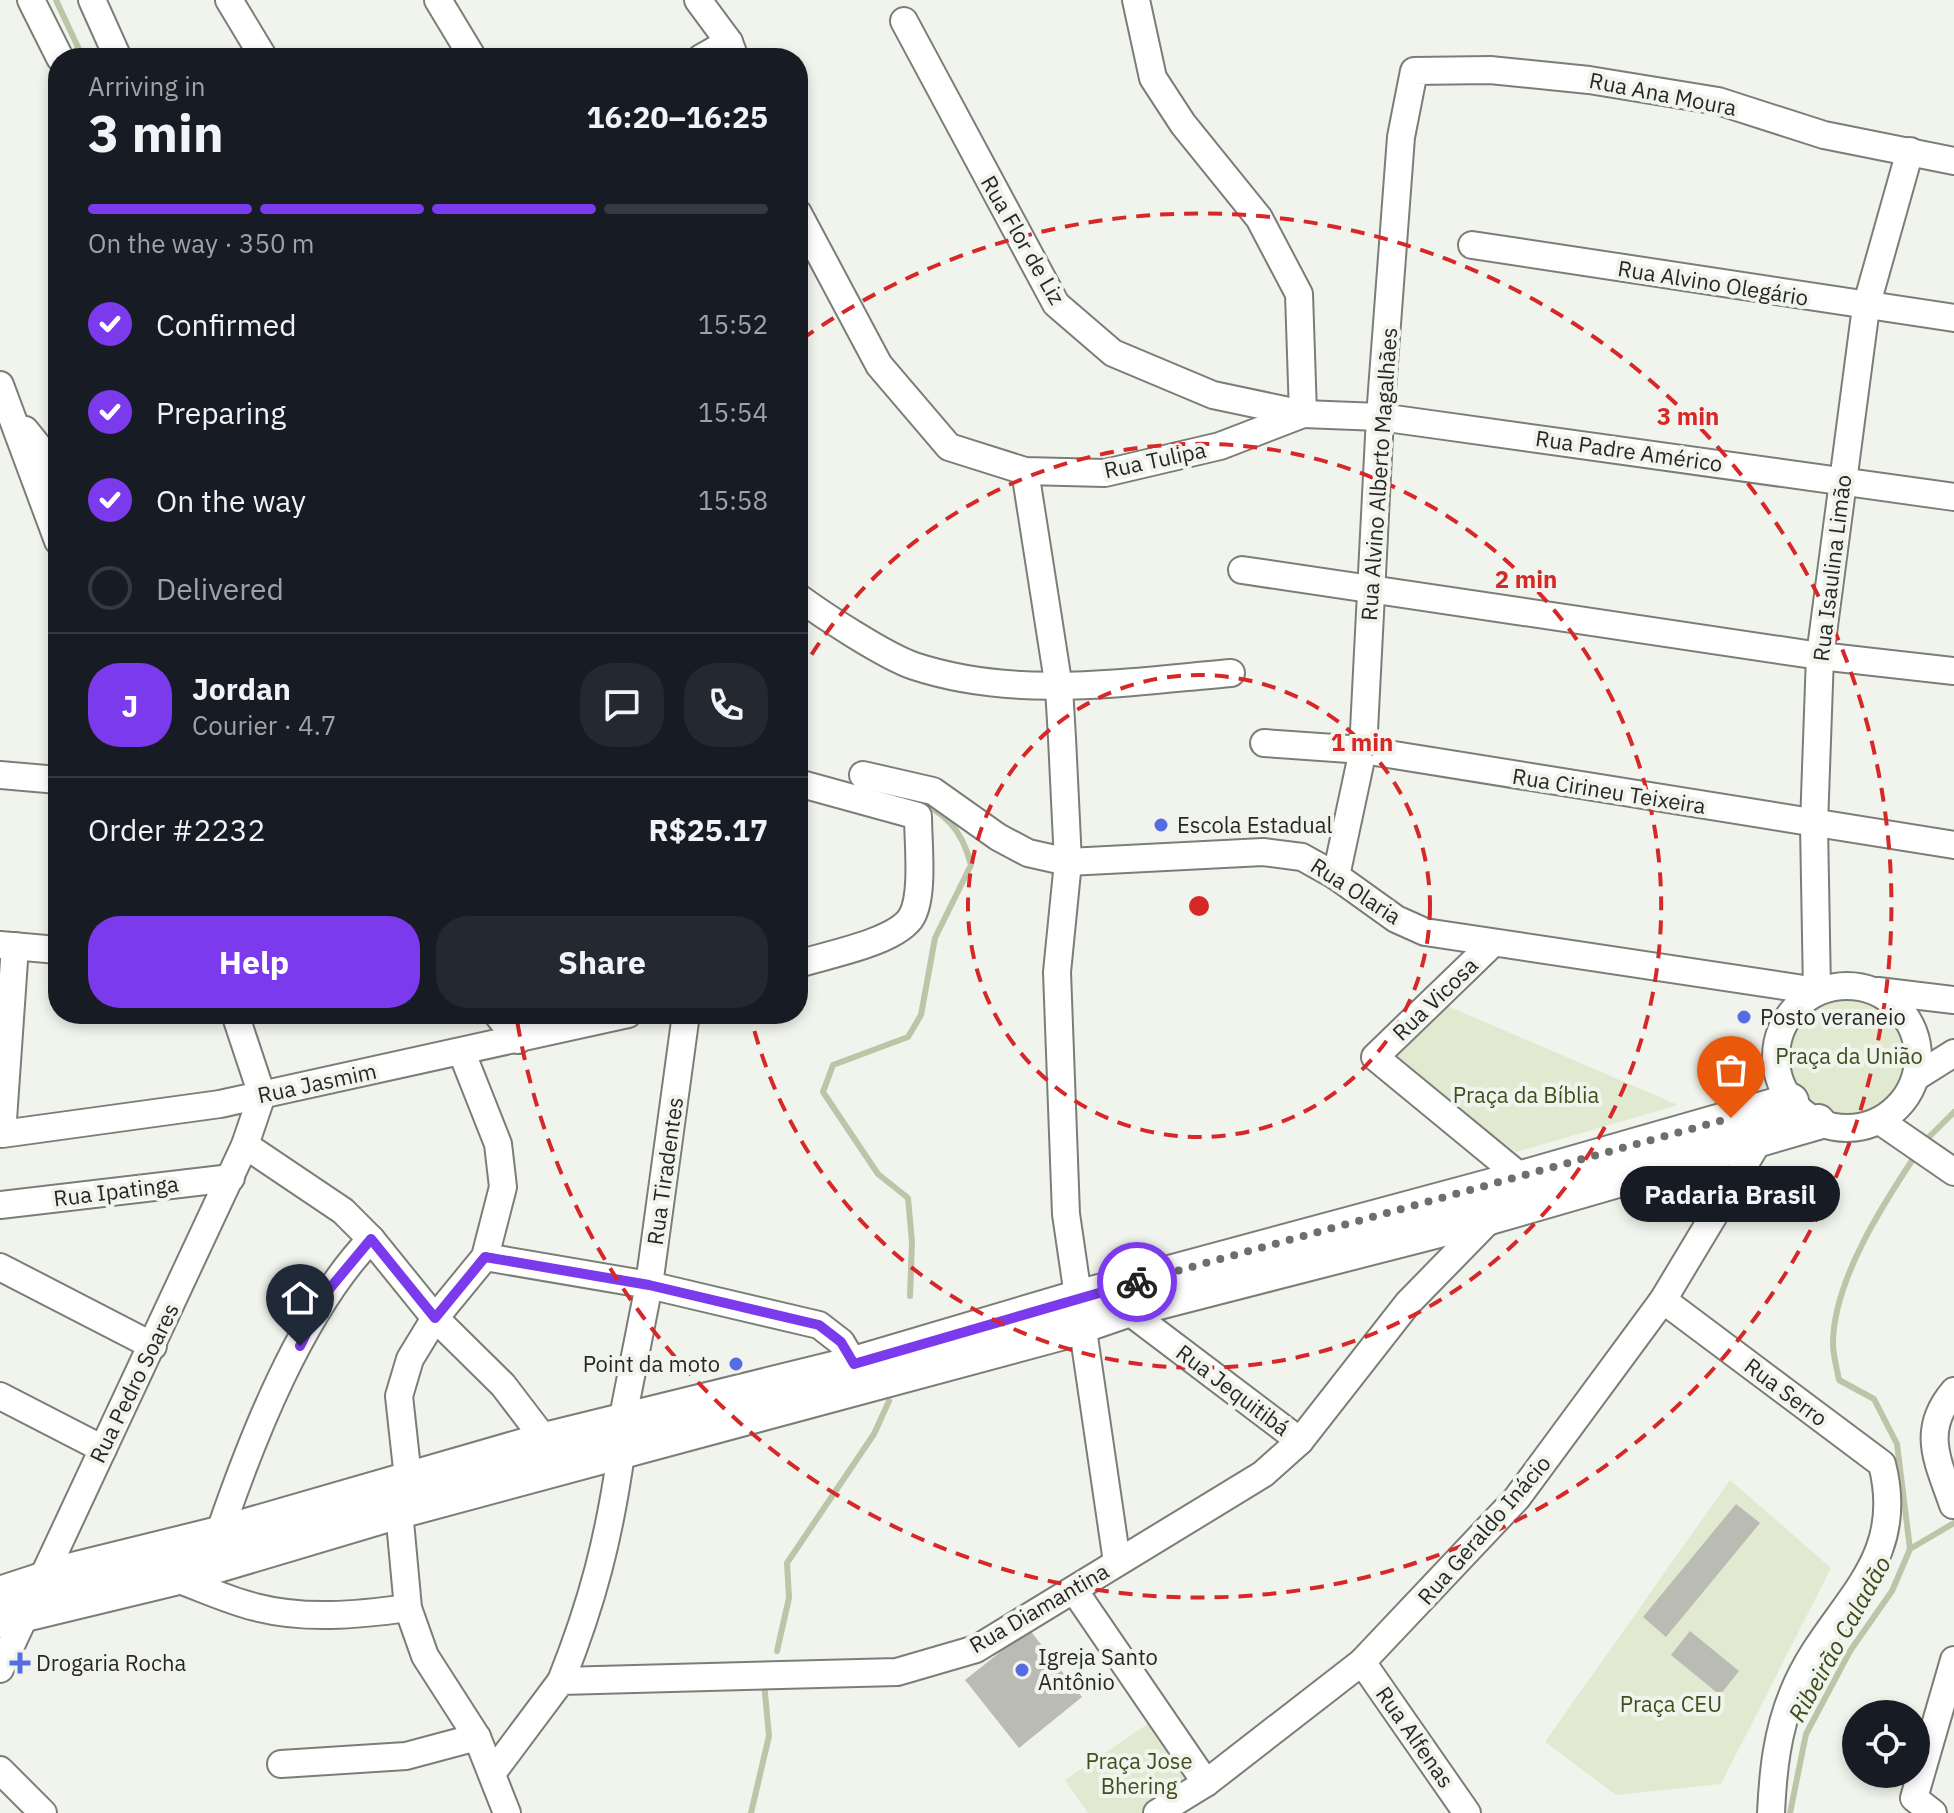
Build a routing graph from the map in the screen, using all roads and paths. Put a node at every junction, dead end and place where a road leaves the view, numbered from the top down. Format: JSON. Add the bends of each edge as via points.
{"nodes":[{"id":1,"x":31,"y":0,"type":"edge"},
{"id":2,"x":92,"y":0,"type":"edge"},
{"id":3,"x":229,"y":0,"type":"edge"},
{"id":4,"x":438,"y":0,"type":"edge"},
{"id":5,"x":698,"y":0,"type":"edge"},
{"id":6,"x":1136,"y":0,"type":"edge"},
{"id":7,"x":904,"y":21,"type":"dead end"},
{"id":8,"x":55,"y":48,"type":"edge"},
{"id":9,"x":114,"y":48,"type":"edge"},
{"id":10,"x":258,"y":48,"type":"edge"},
{"id":11,"x":467,"y":48,"type":"edge"},
{"id":12,"x":731,"y":48,"type":"edge"},
{"id":13,"x":1414,"y":71,"type":"joint"},
{"id":14,"x":1910,"y":151,"type":"junction"},
{"id":15,"x":1954,"y":161,"type":"edge"},
{"id":16,"x":808,"y":232,"type":"edge"},
{"id":17,"x":1472,"y":245,"type":"dead end"},
{"id":18,"x":1866,"y":307,"type":"junction"},
{"id":19,"x":1954,"y":318,"type":"edge"},
{"id":20,"x":0,"y":385,"type":"edge"},
{"id":21,"x":1303,"y":414,"type":"junction"},
{"id":22,"x":1380,"y":417,"type":"junction"},
{"id":23,"x":6,"y":422,"type":"edge"},
{"id":24,"x":48,"y":462,"type":"edge"},
{"id":25,"x":1025,"y":471,"type":"junction"},
{"id":26,"x":1842,"y":479,"type":"junction"},
{"id":27,"x":1954,"y":497,"type":"edge"},
{"id":28,"x":48,"y":518,"type":"edge"},
{"id":29,"x":1242,"y":570,"type":"dead end"},
{"id":30,"x":1371,"y":587,"type":"junction"},
{"id":31,"x":808,"y":603,"type":"edge"},
{"id":32,"x":1820,"y":656,"type":"junction"},
{"id":33,"x":1954,"y":671,"type":"edge"},
{"id":34,"x":1231,"y":673,"type":"dead end"},
{"id":35,"x":1059,"y":688,"type":"junction"},
{"id":36,"x":1264,"y":743,"type":"dead end"},
{"id":37,"x":1363,"y":750,"type":"junction"},
{"id":38,"x":0,"y":775,"type":"edge"},
{"id":39,"x":863,"y":775,"type":"dead end"},
{"id":40,"x":48,"y":779,"type":"edge"},
{"id":41,"x":808,"y":786,"type":"edge"},
{"id":42,"x":1814,"y":825,"type":"junction"},
{"id":43,"x":1954,"y":845,"type":"edge"},
{"id":44,"x":1068,"y":862,"type":"junction"},
{"id":45,"x":1336,"y":876,"type":"junction"},
{"id":46,"x":1493,"y":943,"type":"junction"},
{"id":47,"x":8,"y":946,"type":"edge"},
{"id":48,"x":48,"y":949,"type":"edge"},
{"id":49,"x":808,"y":961,"type":"edge"},
{"id":50,"x":1876,"y":990,"type":"junction"},
{"id":51,"x":1817,"y":991,"type":"junction"},
{"id":52,"x":1954,"y":1000,"type":"edge"},
{"id":53,"x":238,"y":1024,"type":"edge"},
{"id":54,"x":505,"y":1024,"type":"edge"},
{"id":55,"x":586,"y":1024,"type":"edge"},
{"id":56,"x":685,"y":1024,"type":"edge"},
{"id":57,"x":518,"y":1040,"type":"junction"},
{"id":58,"x":462,"y":1053,"type":"junction"},
{"id":59,"x":1954,"y":1053,"type":"edge"},
{"id":60,"x":1916,"y":1077,"type":"junction"},
{"id":61,"x":262,"y":1095,"type":"junction"},
{"id":62,"x":1791,"y":1101,"type":"junction"},
{"id":63,"x":1880,"y":1121,"type":"junction"},
{"id":64,"x":1818,"y":1122,"type":"junction"},
{"id":65,"x":1761,"y":1137,"type":"junction"},
{"id":66,"x":245,"y":1145,"type":"junction"},
{"id":67,"x":1950,"y":1165,"type":"edge"},
{"id":68,"x":231,"y":1178,"type":"junction"},
{"id":69,"x":1522,"y":1178,"type":"junction"},
{"id":70,"x":0,"y":1205,"type":"edge"},
{"id":71,"x":1493,"y":1216,"type":"junction"},
{"id":72,"x":371,"y":1239,"type":"junction"},
{"id":73,"x":485,"y":1257,"type":"junction"},
{"id":74,"x":0,"y":1267,"type":"edge"},
{"id":75,"x":649,"y":1285,"type":"junction"},
{"id":76,"x":1663,"y":1300,"type":"junction"},
{"id":77,"x":1127,"y":1310,"type":"junction"},
{"id":78,"x":1079,"y":1312,"type":"junction"},
{"id":79,"x":435,"y":1318,"type":"junction"},
{"id":80,"x":153,"y":1346,"type":"junction"},
{"id":81,"x":854,"y":1364,"type":"junction"},
{"id":82,"x":1954,"y":1391,"type":"edge"},
{"id":83,"x":0,"y":1396,"type":"edge"},
{"id":84,"x":622,"y":1438,"type":"junction"},
{"id":85,"x":545,"y":1440,"type":"junction"},
{"id":86,"x":1300,"y":1441,"type":"junction"},
{"id":87,"x":103,"y":1449,"type":"junction"},
{"id":88,"x":408,"y":1478,"type":"junction"},
{"id":89,"x":1953,"y":1505,"type":"edge"},
{"id":90,"x":399,"y":1511,"type":"junction"},
{"id":91,"x":219,"y":1534,"type":"junction"},
{"id":92,"x":1117,"y":1562,"type":"junction"},
{"id":93,"x":174,"y":1578,"type":"junction"},
{"id":94,"x":43,"y":1582,"type":"junction"},
{"id":95,"x":1074,"y":1590,"type":"junction"},
{"id":96,"x":408,"y":1608,"type":"junction"},
{"id":97,"x":9,"y":1609,"type":"edge"},
{"id":98,"x":1954,"y":1660,"type":"edge"},
{"id":99,"x":1362,"y":1662,"type":"junction"},
{"id":100,"x":0,"y":1669,"type":"edge"},
{"id":101,"x":561,"y":1681,"type":"junction"},
{"id":102,"x":477,"y":1737,"type":"junction"},
{"id":103,"x":281,"y":1764,"type":"dead end"},
{"id":104,"x":0,"y":1770,"type":"edge"},
{"id":105,"x":493,"y":1772,"type":"junction"},
{"id":106,"x":1206,"y":1783,"type":"junction"},
{"id":107,"x":43,"y":1813,"type":"edge"},
{"id":108,"x":507,"y":1813,"type":"edge"},
{"id":109,"x":1157,"y":1813,"type":"edge"},
{"id":110,"x":1467,"y":1813,"type":"edge"},
{"id":111,"x":1771,"y":1813,"type":"edge"},
{"id":112,"x":1933,"y":1813,"type":"edge"}],
"edges":[{"from":1,"to":8,"type":"street"},
{"from":2,"to":9,"type":"street"},
{"from":3,"to":10,"type":"street"},
{"from":4,"to":11,"type":"street"},
{"from":5,"to":12,"type":"street"},
{"from":6,"to":21,"type":"street","via":[[1153,78],[1259,218],[1299,294]]},
{"from":7,"to":21,"type":"street","name":"Rua Flor de Liz","via":[[1056,304],[1113,353],[1213,395]]},
{"from":13,"to":14,"type":"street","name":"Rua Ana Moura","via":[[1490,70],[1589,80],[1718,101],[1824,135]]},
{"from":13,"to":22,"type":"street","name":"Rua Alvino Alberto Magalhães","via":[[1401,137]]},
{"from":14,"to":15,"type":"street","name":"Rua Ana Moura"},
{"from":14,"to":18,"type":"street","name":"Rua Isaulina Limão"},
{"from":16,"to":25,"type":"street","name":"Rua Tulipa","via":[[879,365],[949,447]]},
{"from":17,"to":18,"type":"street","name":"Rua Alvino Olegário"},
{"from":18,"to":19,"type":"street","name":"Rua Alvino Olegário"},
{"from":18,"to":26,"type":"street","name":"Rua Isaulina Limão"},
{"from":20,"to":23,"type":"street"},
{"from":21,"to":22,"type":"street","name":"Rua Padre Américo"},
{"from":21,"to":25,"type":"street","name":"Rua Tulipa","via":[[1220,446],[1105,473]]},
{"from":22,"to":26,"type":"street","name":"Rua Padre Américo"},
{"from":22,"to":30,"type":"street","name":"Rua Alvino Alberto Magalhães"},
{"from":23,"to":24,"type":"street"},
{"from":23,"to":28,"type":"street"},
{"from":25,"to":35,"type":"street"},
{"from":26,"to":27,"type":"street","name":"Rua Padre Américo"},
{"from":26,"to":32,"type":"street","name":"Rua Isaulina Limão"},
{"from":29,"to":30,"type":"street"},
{"from":30,"to":32,"type":"street"},
{"from":30,"to":37,"type":"street","name":"Rua Alvino Alberto Magalhães"},
{"from":31,"to":35,"type":"street","via":[[913,665]]},
{"from":32,"to":33,"type":"street"},
{"from":32,"to":42,"type":"street","name":"Rua Isaulina Limão"},
{"from":34,"to":35,"type":"street"},
{"from":35,"to":44,"type":"street"},
{"from":36,"to":37,"type":"street","name":"Rua Cirineu Teixeira"},
{"from":37,"to":42,"type":"street","name":"Rua Cirineu Teixeira"},
{"from":37,"to":45,"type":"street","name":"Rua Alvino Alberto Magalhães"},
{"from":38,"to":40,"type":"street"},
{"from":39,"to":44,"type":"street","name":"Rua Olaria","via":[[933,791],[1028,853]]},
{"from":41,"to":49,"type":"street","via":[[918,816],[918,898],[913,916],[899,932]]},
{"from":42,"to":43,"type":"street","name":"Rua Cirineu Teixeira"},
{"from":42,"to":51,"type":"street","name":"Rua Isaulina Limão"},
{"from":44,"to":45,"type":"street","name":"Rua Olaria","via":[[1263,852],[1302,857]]},
{"from":44,"to":78,"type":"street","via":[[1057,972],[1066,1214]]},
{"from":45,"to":46,"type":"street","name":"Rua Olaria","via":[[1396,919],[1425,932]]},
{"from":46,"to":51,"type":"street","name":"Rua Olaria"},
{"from":46,"to":69,"type":"street","name":"Rua Vicosa","via":[[1375,1057]]},
{"from":47,"to":48,"type":"street"},
{"from":47,"to":61,"type":"street","name":"Rua Jasmim","via":[[2,1134]]},
{"from":50,"to":51,"type":"street","via":[[1836,985]]},
{"from":50,"to":52,"type":"street"},
{"from":50,"to":60,"type":"street","via":[[1893,1001],[1912,1026],[1919,1056]]},
{"from":51,"to":62,"type":"street","via":[[1798,1004],[1777,1044],[1777,1068]]},
{"from":53,"to":61,"type":"street"},
{"from":54,"to":57,"type":"street"},
{"from":55,"to":57,"type":"street","name":"Rua Jasmim"},
{"from":56,"to":75,"type":"street","name":"Rua Tiradentes"},
{"from":57,"to":58,"type":"street","name":"Rua Jasmim"},
{"from":58,"to":61,"type":"street","name":"Rua Jasmim"},
{"from":58,"to":73,"type":"street","via":[[498,1144],[503,1187]]},
{"from":59,"to":60,"type":"street"},
{"from":60,"to":63,"type":"street","via":[[1896,1110]]},
{"from":61,"to":66,"type":"street","name":"Rua Pedro Soares"},
{"from":62,"to":64,"type":"street"},
{"from":62,"to":69,"type":"main road"},
{"from":63,"to":64,"type":"street","via":[[1849,1128]]},
{"from":63,"to":67,"type":"street"},
{"from":64,"to":65,"type":"main road"},
{"from":65,"to":71,"type":"main road"},
{"from":65,"to":76,"type":"street","name":"Rua Geraldo Inácio"},
{"from":66,"to":68,"type":"street","name":"Rua Pedro Soares"},
{"from":66,"to":72,"type":"street","via":[[343,1211]]},
{"from":68,"to":70,"type":"street","name":"Rua Ipatinga"},
{"from":68,"to":80,"type":"street","name":"Rua Pedro Soares"},
{"from":69,"to":78,"type":"main road"},
{"from":71,"to":77,"type":"main road"},
{"from":71,"to":86,"type":"street","name":"Rua Diamantina","via":[[1408,1303]]},
{"from":72,"to":79,"type":"street"},
{"from":72,"to":91,"type":"street","via":[[326,1293],[248,1452]]},
{"from":73,"to":75,"type":"street"},
{"from":73,"to":79,"type":"street"},
{"from":74,"to":80,"type":"street"},
{"from":75,"to":81,"type":"street","via":[[819,1325],[841,1342]]},
{"from":75,"to":84,"type":"street","name":"Rua Tiradentes"},
{"from":76,"to":99,"type":"street","name":"Rua Geraldo Inácio","via":[[1517,1498]]},
{"from":76,"to":111,"type":"street","name":"Rua Serro","via":[[1882,1464],[1890,1496],[1885,1540],[1793,1692],[1776,1746]]},
{"from":77,"to":78,"type":"main road"},
{"from":77,"to":86,"type":"street","name":"Rua Jequitibá"},
{"from":78,"to":81,"type":"main road"},
{"from":78,"to":84,"type":"main road"},
{"from":78,"to":92,"type":"street"},
{"from":79,"to":85,"type":"street","via":[[503,1385]]},
{"from":79,"to":88,"type":"street","via":[[410,1359],[399,1396]]},
{"from":80,"to":87,"type":"street","name":"Rua Pedro Soares"},
{"from":81,"to":84,"type":"main road"},
{"from":82,"to":89,"type":"street","via":[[1936,1417],[1933,1445]]},
{"from":83,"to":87,"type":"street"},
{"from":84,"to":85,"type":"main road"},
{"from":84,"to":90,"type":"main road"},
{"from":84,"to":101,"type":"street","name":"Rua Tiradentes","via":[[609,1538]]},
{"from":85,"to":88,"type":"main road"},
{"from":86,"to":92,"type":"street","name":"Rua Diamantina","via":[[1263,1474]]},
{"from":87,"to":94,"type":"street","name":"Rua Pedro Soares"},
{"from":88,"to":91,"type":"main road"},
{"from":90,"to":93,"type":"main road"},
{"from":90,"to":96,"type":"street"},
{"from":91,"to":94,"type":"main road"},
{"from":92,"to":95,"type":"street","name":"Rua Diamantina"},
{"from":93,"to":96,"type":"street","via":[[254,1607],[302,1615]]},
{"from":93,"to":97,"type":"main road"},
{"from":94,"to":97,"type":"main road"},
{"from":95,"to":101,"type":"street","name":"Rua Diamantina","via":[[976,1649],[897,1672]]},
{"from":95,"to":106,"type":"street"},
{"from":96,"to":102,"type":"street","via":[[425,1656]]},
{"from":97,"to":100,"type":"street"},
{"from":98,"to":112,"type":"street","via":[[1914,1798]]},
{"from":99,"to":106,"type":"street","name":"Rua Geraldo Inácio"},
{"from":99,"to":110,"type":"street","name":"Rua Alfenas"},
{"from":101,"to":105,"type":"street"},
{"from":102,"to":103,"type":"street","via":[[406,1756]]},
{"from":102,"to":105,"type":"street"},
{"from":104,"to":107,"type":"street"},
{"from":105,"to":108,"type":"street"},
{"from":106,"to":109,"type":"street","name":"Rua Geraldo Inácio"}]}
